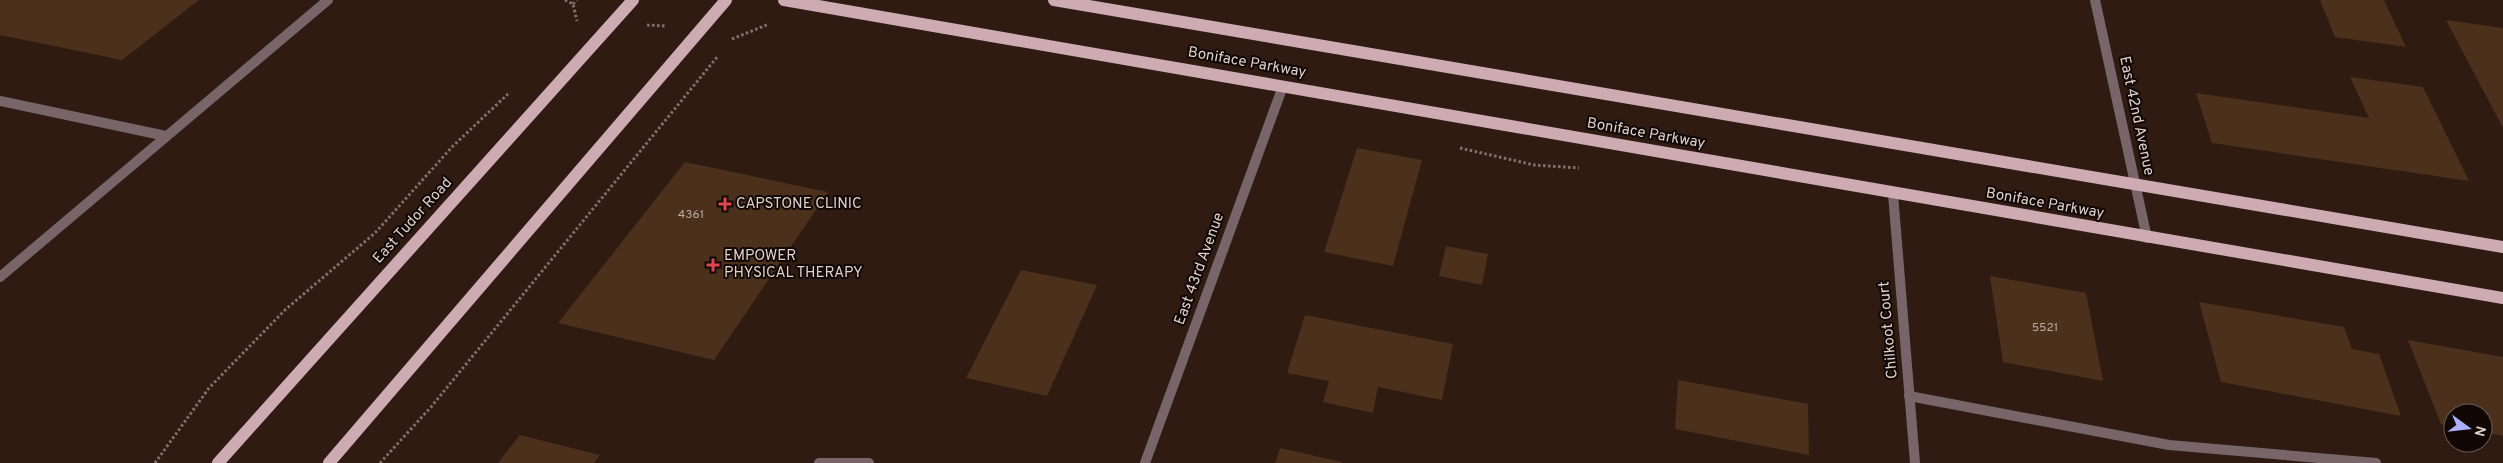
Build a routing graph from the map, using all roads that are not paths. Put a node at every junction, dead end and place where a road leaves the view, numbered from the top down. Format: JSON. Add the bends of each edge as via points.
{"nodes":[{"id":1,"x":328,"y":0,"type":"edge"},
{"id":2,"x":633,"y":0,"type":"edge"},
{"id":3,"x":726,"y":0,"type":"edge"},
{"id":4,"x":784,"y":0,"type":"edge"},
{"id":5,"x":1054,"y":0,"type":"edge"},
{"id":6,"x":2095,"y":0,"type":"edge"},
{"id":7,"x":1283,"y":86,"type":"junction"},
{"id":8,"x":0,"y":101,"type":"edge"},
{"id":9,"x":166,"y":136,"type":"junction"},
{"id":10,"x":2136,"y":183,"type":"junction"},
{"id":11,"x":1893,"y":194,"type":"junction"},
{"id":12,"x":2147,"y":238,"type":"junction"},
{"id":13,"x":2503,"y":247,"type":"edge"},
{"id":14,"x":0,"y":278,"type":"edge"},
{"id":15,"x":2503,"y":298,"type":"edge"},
{"id":16,"x":1909,"y":396,"type":"junction"},
{"id":17,"x":218,"y":463,"type":"edge"},
{"id":18,"x":329,"y":463,"type":"edge"},
{"id":19,"x":819,"y":463,"type":"edge"},
{"id":20,"x":869,"y":463,"type":"edge"},
{"id":21,"x":1145,"y":463,"type":"edge"},
{"id":22,"x":1914,"y":463,"type":"edge"},
{"id":23,"x":2376,"y":463,"type":"edge"}],
"edges":[{"from":1,"to":9,"type":"street"},
{"from":2,"to":17,"type":"main road","name":"East Tudor Road"},
{"from":3,"to":18,"type":"main road"},
{"from":4,"to":7,"type":"main road","name":"Boniface Parkway"},
{"from":5,"to":10,"type":"main road","name":"Boniface Parkway"},
{"from":6,"to":10,"type":"street","name":"East 42nd Avenue"},
{"from":7,"to":11,"type":"main road","name":"Boniface Parkway"},
{"from":7,"to":21,"type":"street","name":"East 43rd Avenue"},
{"from":8,"to":9,"type":"street"},
{"from":9,"to":14,"type":"street"},
{"from":10,"to":12,"type":"street","name":"East 42nd Avenue"},
{"from":10,"to":13,"type":"main road","name":"Boniface Parkway"},
{"from":11,"to":12,"type":"main road","name":"Boniface Parkway"},
{"from":11,"to":16,"type":"street","name":"Chilkoot Court"},
{"from":12,"to":15,"type":"main road","name":"Boniface Parkway"},
{"from":16,"to":22,"type":"street","name":"Chilkoot Court"},
{"from":16,"to":23,"type":"street","via":[[2169,445]]},
{"from":19,"to":20,"type":"street"}]}
